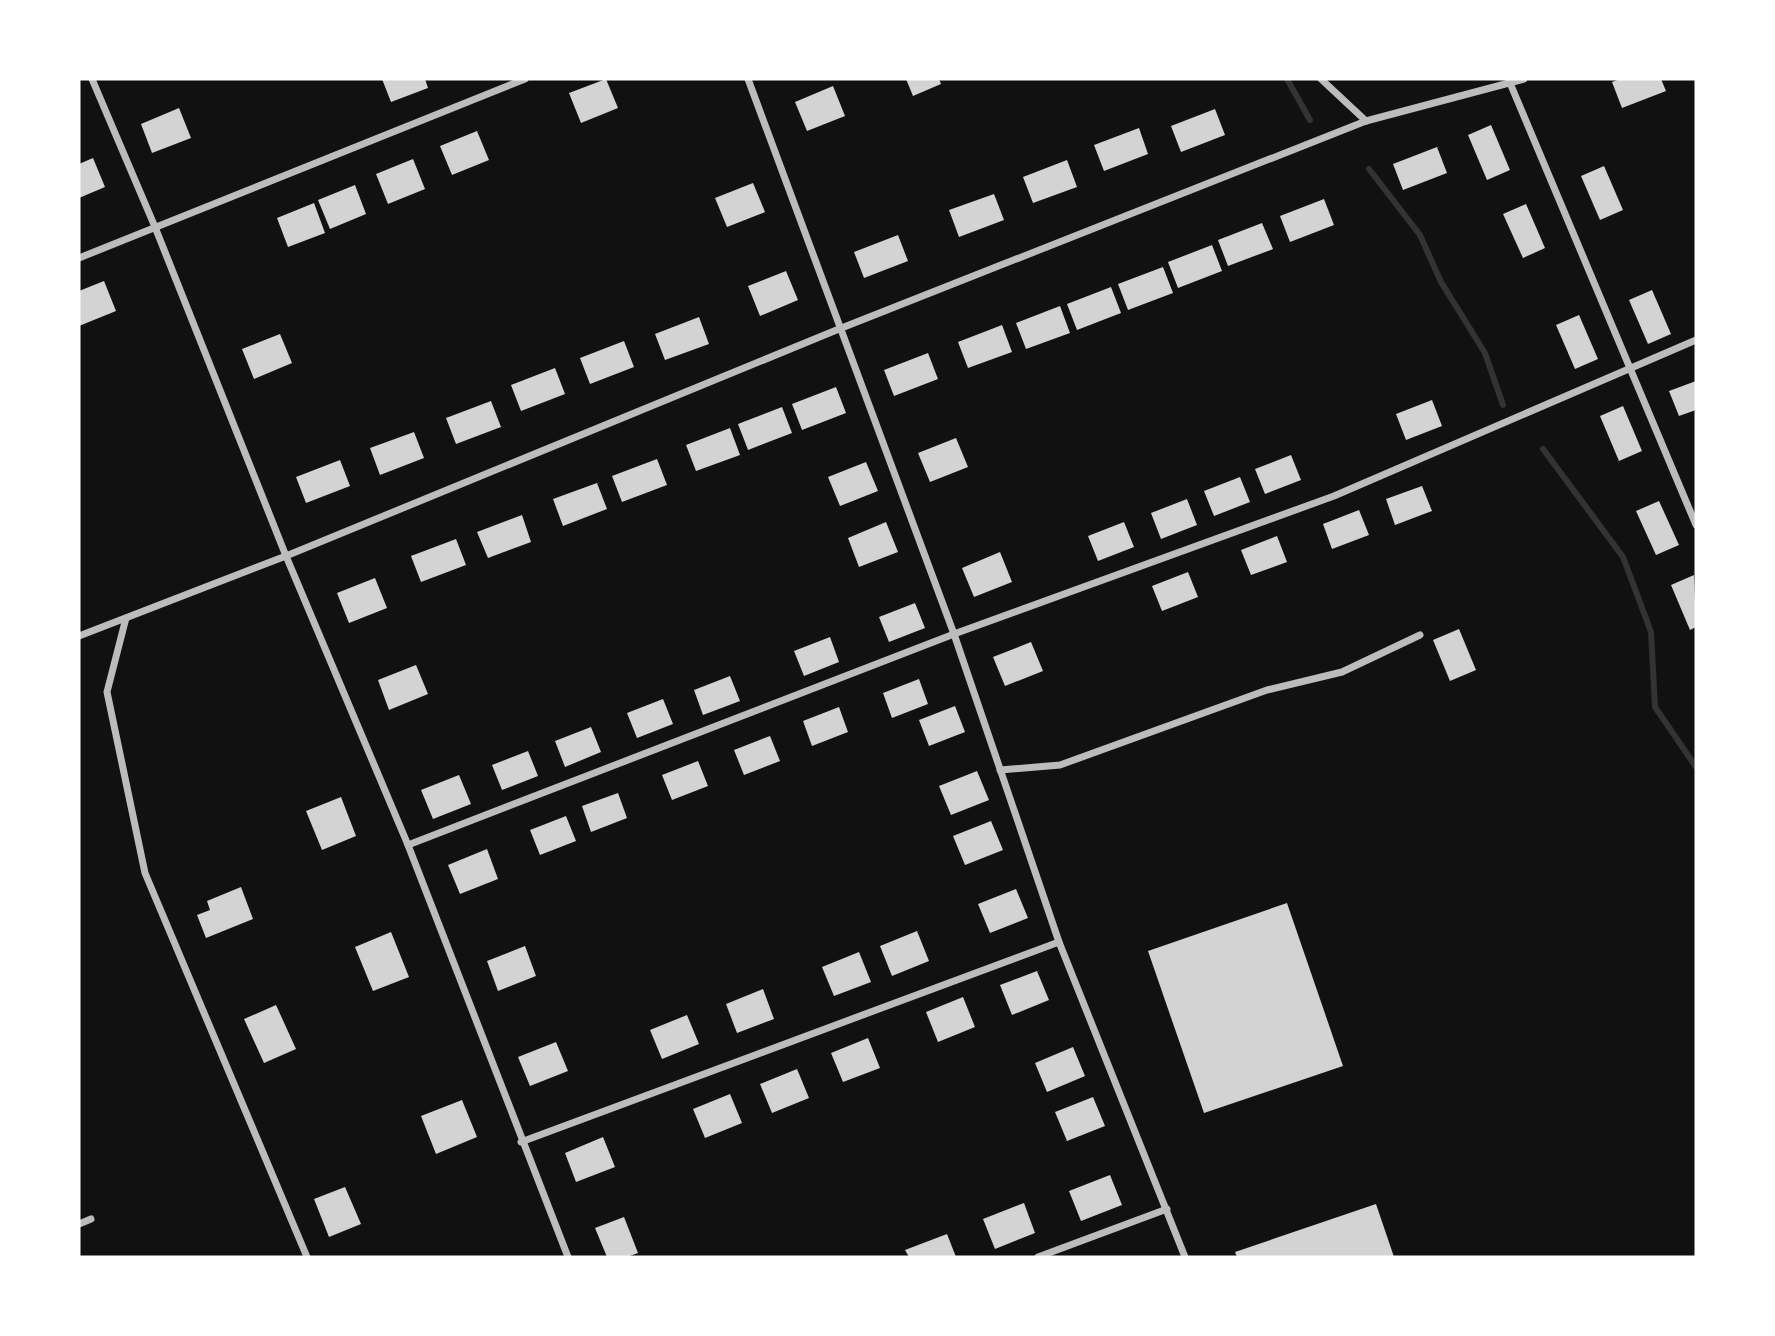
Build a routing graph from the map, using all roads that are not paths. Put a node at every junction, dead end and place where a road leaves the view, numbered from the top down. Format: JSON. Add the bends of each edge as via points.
{"nodes":[{"id":1,"x":92,"y":79,"type":"edge"},
{"id":2,"x":525,"y":79,"type":"edge"},
{"id":3,"x":748,"y":79,"type":"edge"},
{"id":4,"x":1321,"y":79,"type":"edge"},
{"id":5,"x":1524,"y":79,"type":"edge"},
{"id":6,"x":1510,"y":83,"type":"junction"},
{"id":7,"x":1366,"y":121,"type":"junction"},
{"id":8,"x":156,"y":228,"type":"junction"},
{"id":9,"x":79,"y":258,"type":"edge"},
{"id":10,"x":839,"y":329,"type":"junction"},
{"id":11,"x":1696,"y":340,"type":"edge"},
{"id":12,"x":1630,"y":368,"type":"junction"},
{"id":13,"x":1696,"y":525,"type":"edge"},
{"id":14,"x":286,"y":556,"type":"junction"},
{"id":15,"x":126,"y":618,"type":"junction"},
{"id":16,"x":954,"y":634,"type":"junction"},
{"id":17,"x":1420,"y":635,"type":"dead end"},
{"id":18,"x":79,"y":636,"type":"edge"},
{"id":19,"x":1000,"y":770,"type":"junction"},
{"id":20,"x":408,"y":845,"type":"junction"},
{"id":21,"x":1059,"y":942,"type":"junction"},
{"id":22,"x":521,"y":1142,"type":"junction"},
{"id":23,"x":1167,"y":1209,"type":"junction"},
{"id":24,"x":91,"y":1219,"type":"dead end"},
{"id":25,"x":79,"y":1224,"type":"edge"},
{"id":26,"x":307,"y":1257,"type":"edge"},
{"id":27,"x":568,"y":1257,"type":"edge"},
{"id":28,"x":1038,"y":1257,"type":"edge"},
{"id":29,"x":1185,"y":1257,"type":"edge"}],
"edges":[{"from":1,"to":8,"type":"street"},
{"from":2,"to":8,"type":"street"},
{"from":3,"to":10,"type":"street"},
{"from":4,"to":7,"type":"street"},
{"from":5,"to":6,"type":"street"},
{"from":6,"to":7,"type":"street"},
{"from":6,"to":12,"type":"street"},
{"from":7,"to":10,"type":"street"},
{"from":8,"to":9,"type":"street"},
{"from":8,"to":14,"type":"street"},
{"from":10,"to":14,"type":"street"},
{"from":10,"to":16,"type":"street"},
{"from":11,"to":12,"type":"street"},
{"from":12,"to":13,"type":"street"},
{"from":12,"to":16,"type":"street","via":[[1334,496]]},
{"from":14,"to":15,"type":"street"},
{"from":14,"to":20,"type":"street"},
{"from":15,"to":18,"type":"street"},
{"from":15,"to":26,"type":"street","via":[[107,692],[145,873]]},
{"from":16,"to":19,"type":"street"},
{"from":16,"to":20,"type":"street"},
{"from":17,"to":19,"type":"street","via":[[1342,672],[1267,690],[1060,765]]},
{"from":19,"to":21,"type":"street"},
{"from":20,"to":22,"type":"street"},
{"from":21,"to":22,"type":"street"},
{"from":21,"to":23,"type":"street"},
{"from":22,"to":27,"type":"street"},
{"from":23,"to":28,"type":"street"},
{"from":23,"to":29,"type":"street"},
{"from":24,"to":25,"type":"street"}]}
